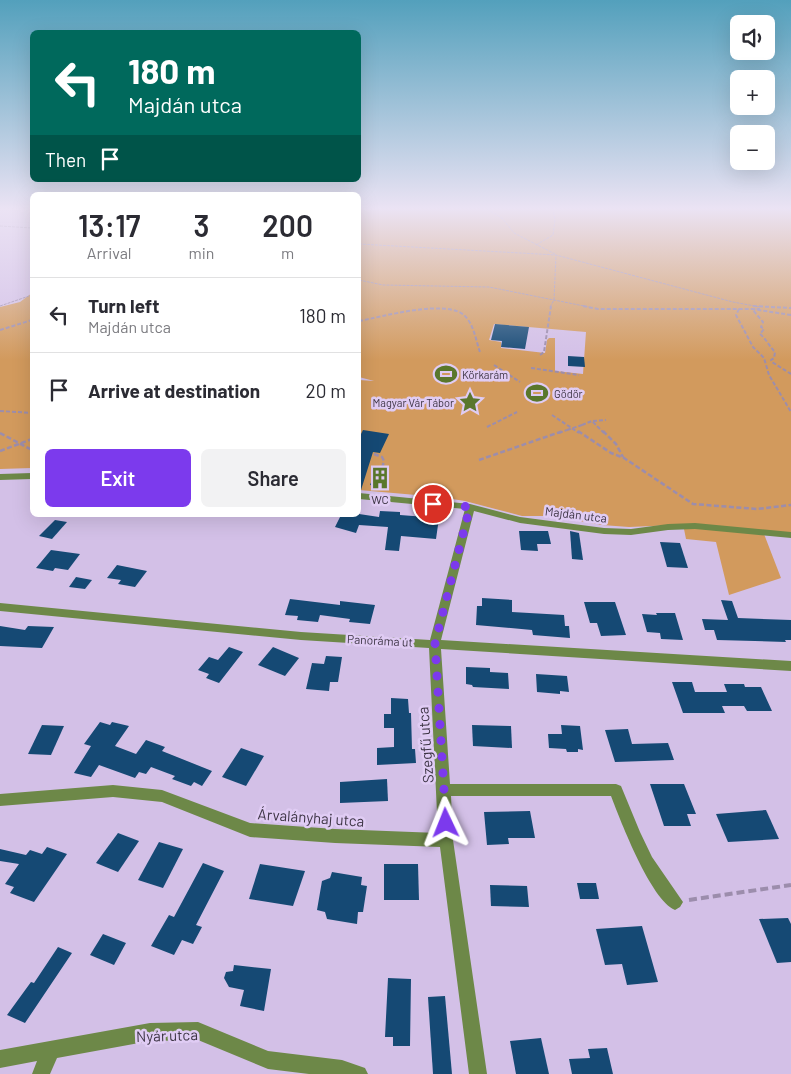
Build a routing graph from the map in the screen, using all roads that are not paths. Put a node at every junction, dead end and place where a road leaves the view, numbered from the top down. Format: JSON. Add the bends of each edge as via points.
{"nodes":[{"id":1,"x":30,"y":476,"type":"edge"},
{"id":2,"x":0,"y":477,"type":"edge"},
{"id":3,"x":361,"y":496,"type":"edge"},
{"id":4,"x":470,"y":507,"type":"junction"},
{"id":5,"x":791,"y":535,"type":"edge"},
{"id":6,"x":0,"y":606,"type":"edge"},
{"id":7,"x":435,"y":643,"type":"junction"},
{"id":8,"x":791,"y":666,"type":"edge"},
{"id":9,"x":444,"y":790,"type":"junction"},
{"id":10,"x":0,"y":800,"type":"edge"},
{"id":11,"x":446,"y":840,"type":"junction"},
{"id":12,"x":675,"y":902,"type":"road end"},
{"id":13,"x":51,"y":1050,"type":"junction"},
{"id":14,"x":0,"y":1059,"type":"edge"},
{"id":15,"x":41,"y":1074,"type":"edge"},
{"id":16,"x":358,"y":1074,"type":"edge"},
{"id":17,"x":478,"y":1074,"type":"edge"}],
"edges":[{"from":1,"to":2,"type":"street"},
{"from":3,"to":4,"type":"street","name":"Majdán utca"},
{"from":4,"to":5,"type":"street","name":"Majdán utca","via":[[520,520],[604,530],[631,532],[695,526]]},
{"from":4,"to":7,"type":"street","name":"Szegfű utca"},
{"from":6,"to":7,"type":"street","name":"Panoráma út","via":[[301,636]]},
{"from":7,"to":8,"type":"street","name":"Panoráma út"},
{"from":7,"to":9,"type":"street","name":"Szegfű utca"},
{"from":9,"to":11,"type":"street","name":"Szegfű utca"},
{"from":9,"to":12,"type":"street","via":[[616,790],[639,850],[656,880]]},
{"from":10,"to":11,"type":"street","name":"Árvalányhaj utca","via":[[113,791],[162,796],[250,830]]},
{"from":11,"to":17,"type":"street","name":"Szegfű utca"},
{"from":13,"to":14,"type":"street","name":"Nyár utca"},
{"from":13,"to":15,"type":"street"},
{"from":13,"to":16,"type":"street","name":"Nyár utca","via":[[150,1032],[198,1031],[268,1060]]}]}
